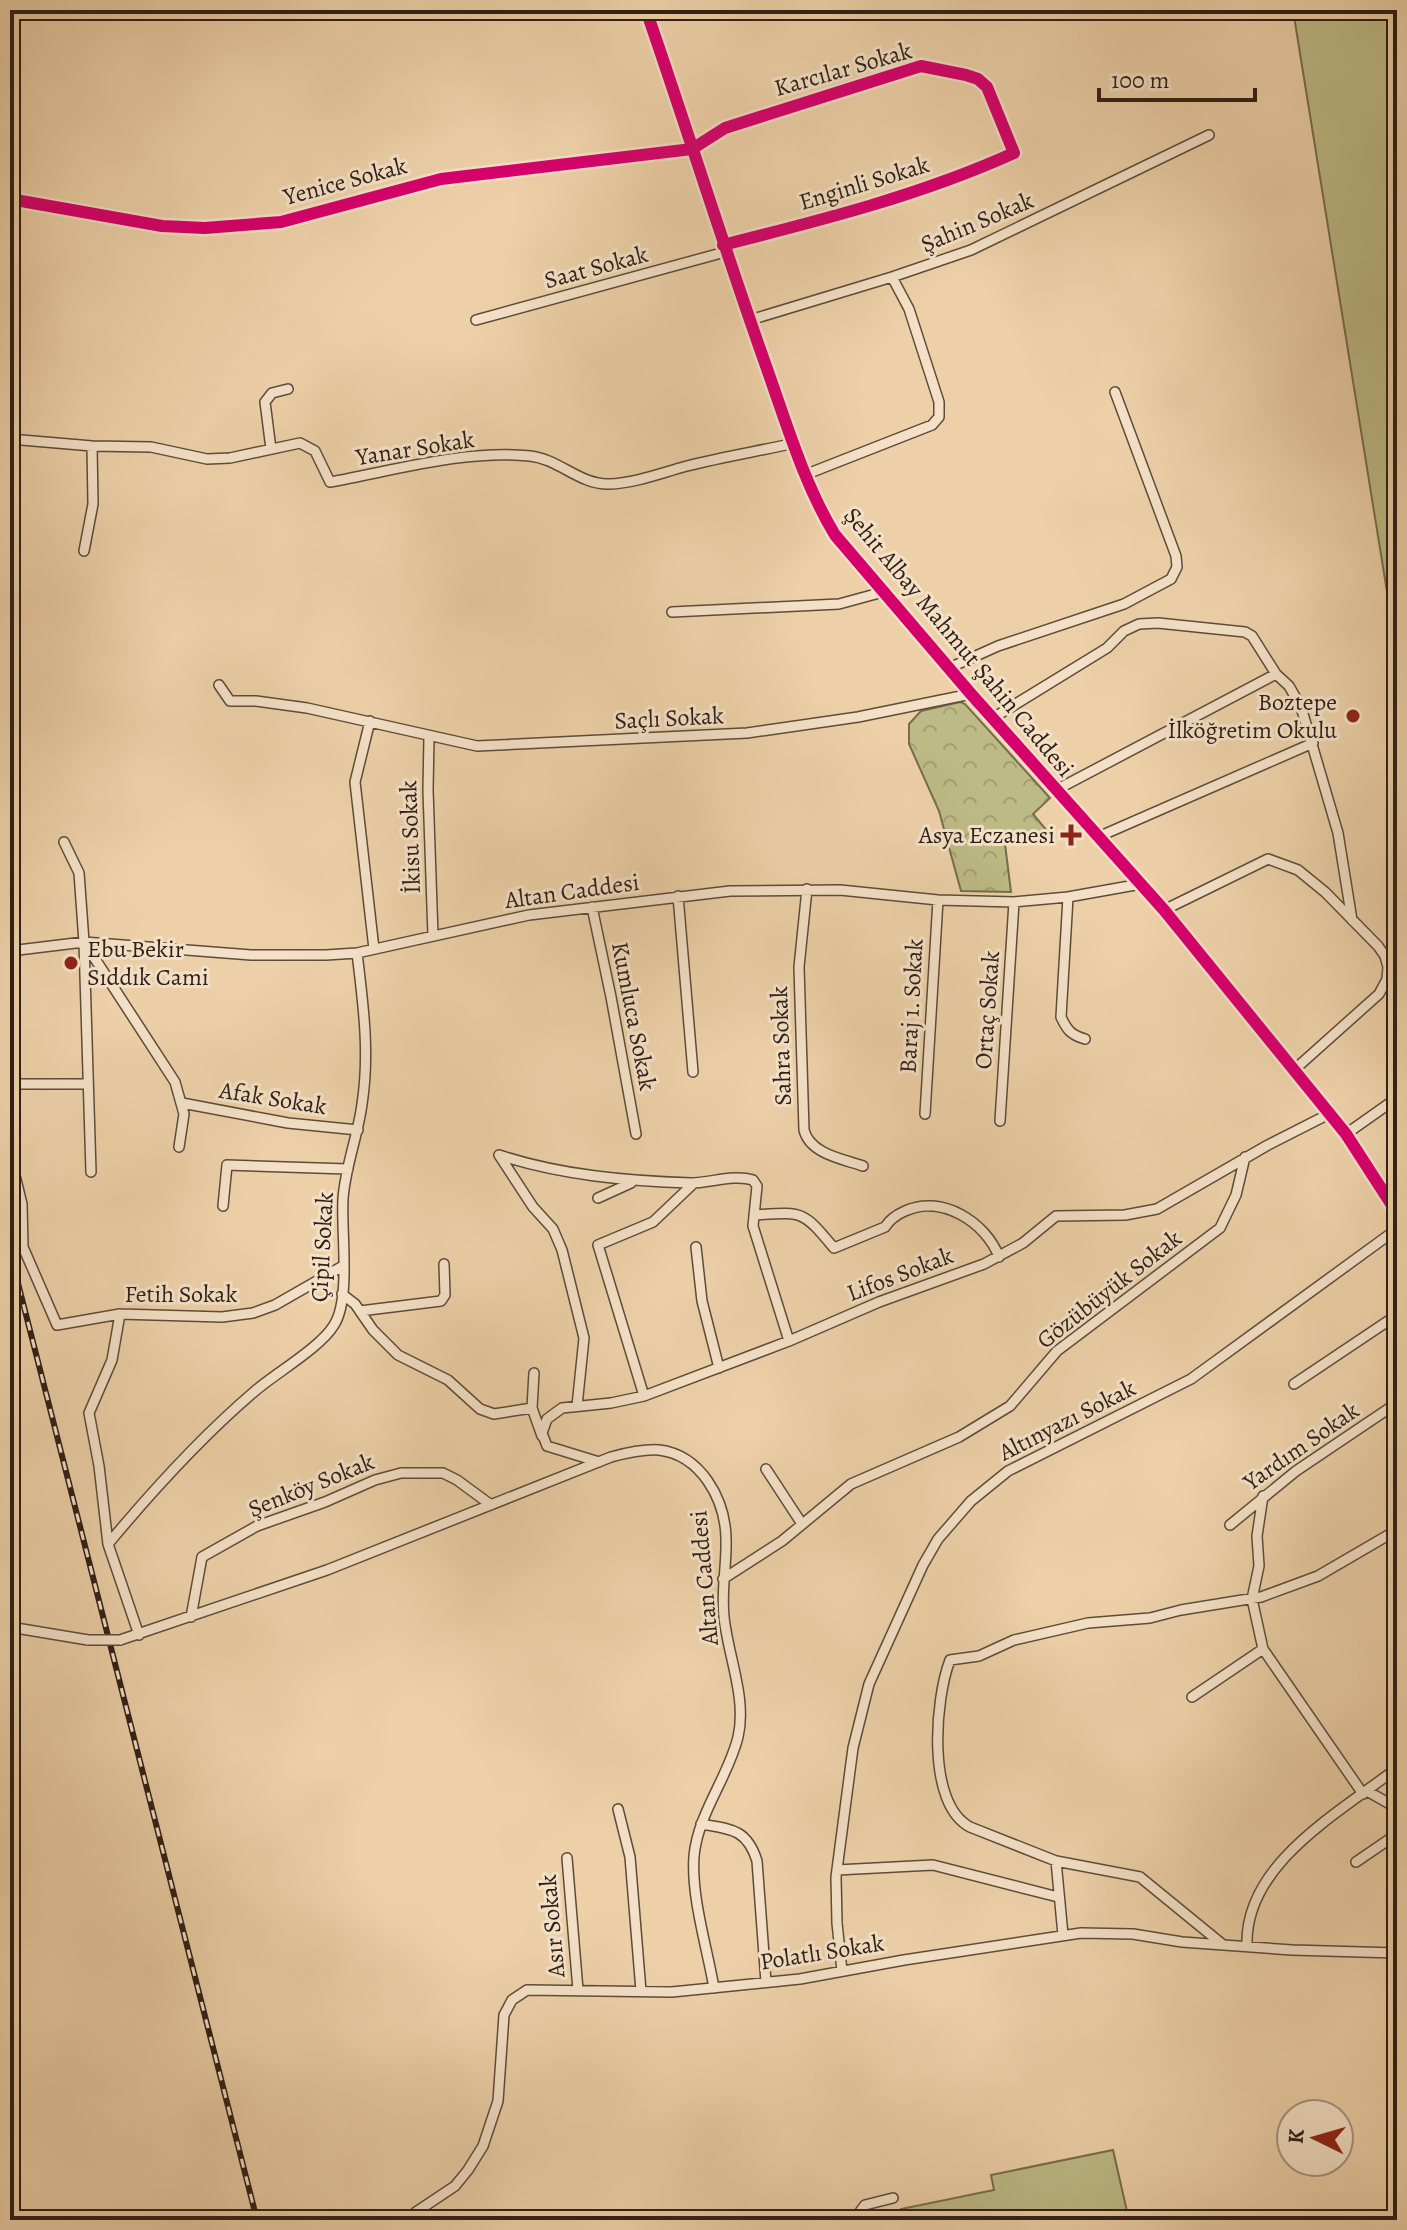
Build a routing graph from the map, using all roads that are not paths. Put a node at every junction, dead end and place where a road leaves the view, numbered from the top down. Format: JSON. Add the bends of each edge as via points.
{"nodes":[{"id":1,"x":646,"y":10,"type":"edge"},
{"id":2,"x":1209,"y":135,"type":"dead end"},
{"id":3,"x":692,"y":149,"type":"junction"},
{"id":4,"x":1014,"y":153,"type":"joint"},
{"id":5,"x":10,"y":199,"type":"edge"},
{"id":6,"x":724,"y":248,"type":"junction"},
{"id":7,"x":892,"y":277,"type":"junction"},
{"id":8,"x":476,"y":320,"type":"dead end"},
{"id":9,"x":750,"y":320,"type":"junction"},
{"id":10,"x":288,"y":389,"type":"dead end"},
{"id":11,"x":1115,"y":392,"type":"dead end"},
{"id":12,"x":10,"y":439,"type":"edge"},
{"id":13,"x":795,"y":443,"type":"junction"},
{"id":14,"x":92,"y":446,"type":"junction"},
{"id":15,"x":271,"y":449,"type":"junction"},
{"id":16,"x":807,"y":474,"type":"junction"},
{"id":17,"x":84,"y":551,"type":"dead end"},
{"id":18,"x":883,"y":592,"type":"junction"},
{"id":19,"x":672,"y":612,"type":"dead end"},
{"id":20,"x":949,"y":668,"type":"junction"},
{"id":21,"x":1276,"y":674,"type":"junction"},
{"id":22,"x":219,"y":685,"type":"dead end"},
{"id":23,"x":971,"y":694,"type":"junction"},
{"id":24,"x":993,"y":718,"type":"junction"},
{"id":25,"x":370,"y":721,"type":"junction"},
{"id":26,"x":429,"y":737,"type":"junction"},
{"id":27,"x":1313,"y":743,"type":"junction"},
{"id":28,"x":1056,"y":790,"type":"junction"},
{"id":29,"x":1098,"y":837,"type":"junction"},
{"id":30,"x":64,"y":842,"type":"dead end"},
{"id":31,"x":1141,"y":884,"type":"junction"},
{"id":32,"x":807,"y":889,"type":"junction"},
{"id":33,"x":678,"y":896,"type":"junction"},
{"id":34,"x":1068,"y":897,"type":"junction"},
{"id":35,"x":938,"y":900,"type":"junction"},
{"id":36,"x":1014,"y":902,"type":"junction"},
{"id":37,"x":592,"y":907,"type":"junction"},
{"id":38,"x":1164,"y":910,"type":"junction"},
{"id":39,"x":1352,"y":920,"type":"junction"},
{"id":40,"x":433,"y":936,"type":"junction"},
{"id":41,"x":84,"y":942,"type":"junction"},
{"id":42,"x":374,"y":949,"type":"junction"},
{"id":43,"x":10,"y":951,"type":"edge"},
{"id":44,"x":357,"y":953,"type":"junction"},
{"id":45,"x":1085,"y":1039,"type":"dead end"},
{"id":46,"x":1294,"y":1070,"type":"junction"},
{"id":47,"x":693,"y":1072,"type":"dead end"},
{"id":48,"x":21,"y":1084,"type":"dead end"},
{"id":49,"x":88,"y":1084,"type":"junction"},
{"id":50,"x":1397,"y":1098,"type":"edge"},
{"id":51,"x":182,"y":1103,"type":"junction"},
{"id":52,"x":925,"y":1114,"type":"dead end"},
{"id":53,"x":1329,"y":1114,"type":"junction"},
{"id":54,"x":1000,"y":1121,"type":"dead end"},
{"id":55,"x":358,"y":1130,"type":"junction"},
{"id":56,"x":636,"y":1134,"type":"dead end"},
{"id":57,"x":1346,"y":1134,"type":"junction"},
{"id":58,"x":179,"y":1147,"type":"dead end"},
{"id":59,"x":10,"y":1155,"type":"edge"},
{"id":60,"x":1245,"y":1157,"type":"junction"},
{"id":61,"x":863,"y":1166,"type":"dead end"},
{"id":62,"x":348,"y":1169,"type":"junction"},
{"id":63,"x":91,"y":1172,"type":"dead end"},
{"id":64,"x":635,"y":1181,"type":"junction"},
{"id":65,"x":694,"y":1183,"type":"junction"},
{"id":66,"x":598,"y":1198,"type":"dead end"},
{"id":67,"x":223,"y":1206,"type":"dead end"},
{"id":68,"x":1397,"y":1213,"type":"edge"},
{"id":69,"x":754,"y":1215,"type":"junction"},
{"id":70,"x":1397,"y":1229,"type":"edge"},
{"id":71,"x":696,"y":1247,"type":"dead end"},
{"id":72,"x":999,"y":1257,"type":"junction"},
{"id":73,"x":444,"y":1264,"type":"dead end"},
{"id":74,"x":343,"y":1266,"type":"junction"},
{"id":75,"x":342,"y":1294,"type":"junction"},
{"id":76,"x":360,"y":1311,"type":"junction"},
{"id":77,"x":120,"y":1314,"type":"junction"},
{"id":78,"x":1397,"y":1315,"type":"edge"},
{"id":79,"x":789,"y":1341,"type":"junction"},
{"id":80,"x":719,"y":1368,"type":"junction"},
{"id":81,"x":534,"y":1373,"type":"dead end"},
{"id":82,"x":1294,"y":1384,"type":"dead end"},
{"id":83,"x":644,"y":1396,"type":"junction"},
{"id":84,"x":1397,"y":1403,"type":"edge"},
{"id":85,"x":577,"y":1406,"type":"junction"},
{"id":86,"x":532,"y":1408,"type":"junction"},
{"id":87,"x":542,"y":1438,"type":"junction"},
{"id":88,"x":599,"y":1462,"type":"junction"},
{"id":89,"x":766,"y":1469,"type":"dead end"},
{"id":90,"x":1263,"y":1496,"type":"junction"},
{"id":91,"x":491,"y":1505,"type":"junction"},
{"id":92,"x":802,"y":1524,"type":"junction"},
{"id":93,"x":1230,"y":1525,"type":"dead end"},
{"id":94,"x":1397,"y":1530,"type":"edge"},
{"id":95,"x":108,"y":1544,"type":"junction"},
{"id":96,"x":723,"y":1579,"type":"junction"},
{"id":97,"x":1252,"y":1599,"type":"junction"},
{"id":98,"x":191,"y":1617,"type":"junction"},
{"id":99,"x":10,"y":1627,"type":"edge"},
{"id":100,"x":139,"y":1635,"type":"junction"},
{"id":101,"x":1263,"y":1649,"type":"junction"},
{"id":102,"x":1192,"y":1697,"type":"dead end"},
{"id":103,"x":1397,"y":1768,"type":"edge"},
{"id":104,"x":1365,"y":1793,"type":"junction"},
{"id":105,"x":1397,"y":1808,"type":"edge"},
{"id":106,"x":618,"y":1809,"type":"dead end"},
{"id":107,"x":701,"y":1824,"type":"junction"},
{"id":108,"x":1397,"y":1834,"type":"edge"},
{"id":109,"x":567,"y":1858,"type":"dead end"},
{"id":110,"x":1056,"y":1861,"type":"junction"},
{"id":111,"x":1356,"y":1862,"type":"dead end"},
{"id":112,"x":837,"y":1870,"type":"junction"},
{"id":113,"x":1058,"y":1897,"type":"junction"},
{"id":114,"x":1063,"y":1935,"type":"junction"},
{"id":115,"x":1222,"y":1944,"type":"junction"},
{"id":116,"x":1247,"y":1946,"type":"junction"},
{"id":117,"x":1397,"y":1953,"type":"edge"},
{"id":118,"x":842,"y":1971,"type":"junction"},
{"id":119,"x":766,"y":1982,"type":"junction"},
{"id":120,"x":714,"y":1988,"type":"junction"},
{"id":121,"x":578,"y":1990,"type":"junction"},
{"id":122,"x":641,"y":1991,"type":"junction"},
{"id":123,"x":893,"y":2198,"type":"dead end"},
{"id":124,"x":409,"y":2220,"type":"edge"},
{"id":125,"x":861,"y":2220,"type":"edge"}],
"edges":[{"from":1,"to":3,"type":"street","name":"Şehit Albay Mahmut Şahin Caddesi"},
{"from":2,"to":7,"type":"street","name":"Şahin Sokak","via":[[971,250]]},
{"from":3,"to":4,"type":"street","name":"Karcılar Sokak","via":[[725,128],[921,66],[984,84]]},
{"from":3,"to":5,"type":"street","name":"Yenice Sokak","via":[[441,179],[293,220],[205,228],[162,226]]},
{"from":3,"to":6,"type":"street","name":"Şehit Albay Mahmut Şahin Caddesi"},
{"from":4,"to":6,"type":"street","name":"Enginli Sokak","via":[[851,213]]},
{"from":6,"to":8,"type":"street","name":"Saat Sokak"},
{"from":6,"to":9,"type":"street","name":"Şehit Albay Mahmut Şahin Caddesi"},
{"from":7,"to":9,"type":"street","name":"Şahin Sokak"},
{"from":7,"to":16,"type":"street","via":[[909,309],[939,417],[932,425]]},
{"from":9,"to":13,"type":"street","name":"Şehit Albay Mahmut Şahin Caddesi"},
{"from":10,"to":15,"type":"street","via":[[272,393],[265,402]]},
{"from":11,"to":20,"type":"street","via":[[1176,556],[1174,576],[1124,604]]},
{"from":12,"to":14,"type":"street","name":"Yanar Sokak"},
{"from":13,"to":15,"type":"street","name":"Yanar Sokak","via":[[606,484],[552,461],[520,455],[479,456],[330,482],[309,446],[294,443]]},
{"from":13,"to":16,"type":"street","name":"Şehit Albay Mahmut Şahin Caddesi"},
{"from":14,"to":15,"type":"street","name":"Yanar Sokak","via":[[151,447],[207,459]]},
{"from":14,"to":17,"type":"street","via":[[93,504]]},
{"from":16,"to":18,"type":"street","name":"Şehit Albay Mahmut Şahin Caddesi","via":[[835,535]]},
{"from":18,"to":19,"type":"street","via":[[839,604]]},
{"from":18,"to":20,"type":"street","name":"Şehit Albay Mahmut Şahin Caddesi"},
{"from":20,"to":23,"type":"street","name":"Şehit Albay Mahmut Şahin Caddesi"},
{"from":21,"to":24,"type":"street","via":[[1245,632],[1139,624]]},
{"from":21,"to":27,"type":"street","via":[[1301,707]]},
{"from":21,"to":28,"type":"street"},
{"from":22,"to":25,"type":"street","name":"Saçlı Sokak","via":[[230,701],[281,704]]},
{"from":23,"to":24,"type":"street","name":"Şehit Albay Mahmut Şahin Caddesi"},
{"from":23,"to":26,"type":"street","name":"Saçlı Sokak","via":[[833,722],[712,736],[477,746]]},
{"from":24,"to":28,"type":"street","name":"Şehit Albay Mahmut Şahin Caddesi"},
{"from":25,"to":26,"type":"street","name":"Saçlı Sokak"},
{"from":25,"to":42,"type":"street","via":[[355,782]]},
{"from":26,"to":40,"type":"street","name":"İkisu Sokak"},
{"from":27,"to":29,"type":"street"},
{"from":27,"to":39,"type":"street","via":[[1338,833]]},
{"from":28,"to":29,"type":"street","name":"Şehit Albay Mahmut Şahin Caddesi"},
{"from":29,"to":31,"type":"street","name":"Şehit Albay Mahmut Şahin Caddesi"},
{"from":30,"to":41,"type":"street","via":[[79,873]]},
{"from":31,"to":34,"type":"street","name":"Altan Caddesi"},
{"from":31,"to":38,"type":"street","name":"Şehit Albay Mahmut Şahin Caddesi"},
{"from":32,"to":33,"type":"street","name":"Altan Caddesi"},
{"from":32,"to":35,"type":"street","name":"Altan Caddesi"},
{"from":32,"to":61,"type":"street","name":"Sahra Sokak","via":[[799,967],[805,1135],[824,1153]]},
{"from":33,"to":37,"type":"street","name":"Altan Caddesi"},
{"from":33,"to":47,"type":"street"},
{"from":34,"to":36,"type":"street","name":"Altan Caddesi"},
{"from":34,"to":45,"type":"street","via":[[1061,1017],[1073,1036]]},
{"from":35,"to":36,"type":"street","name":"Altan Caddesi"},
{"from":35,"to":52,"type":"street","name":"Baraj 1. Sokak"},
{"from":36,"to":54,"type":"street","name":"Ortaç Sokak"},
{"from":37,"to":40,"type":"street","name":"Altan Caddesi"},
{"from":37,"to":56,"type":"street","name":"Kumluca Sokak"},
{"from":38,"to":39,"type":"street","via":[[1268,859],[1298,870]]},
{"from":38,"to":46,"type":"street","name":"Şehit Albay Mahmut Şahin Caddesi"},
{"from":39,"to":46,"type":"street","via":[[1385,956],[1385,984]]},
{"from":40,"to":42,"type":"street","name":"Altan Caddesi"},
{"from":41,"to":43,"type":"street","name":"Altan Caddesi"},
{"from":41,"to":44,"type":"street","name":"Altan Caddesi","via":[[274,956]]},
{"from":41,"to":49,"type":"street"},
{"from":41,"to":51,"type":"street","via":[[170,1073]]},
{"from":42,"to":44,"type":"street","name":"Altan Caddesi"},
{"from":44,"to":55,"type":"street","name":"Çipil Sokak","via":[[366,1058]]},
{"from":46,"to":53,"type":"street","name":"Şehit Albay Mahmut Şahin Caddesi"},
{"from":48,"to":49,"type":"street"},
{"from":49,"to":63,"type":"street"},
{"from":50,"to":57,"type":"street"},
{"from":51,"to":55,"type":"street","name":"Afak Sokak"},
{"from":51,"to":58,"type":"street"},
{"from":53,"to":57,"type":"street","name":"Şehit Albay Mahmut Şahin Caddesi"},
{"from":53,"to":60,"type":"street","name":"Lifos Sokak"},
{"from":55,"to":62,"type":"street","name":"Çipil Sokak"},
{"from":57,"to":68,"type":"street","name":"Şehit Albay Mahmut Şahin Caddesi"},
{"from":59,"to":77,"type":"street","name":"Fetih Sokak","via":[[22,1204],[23,1247],[57,1325]]},
{"from":60,"to":72,"type":"street","name":"Lifos Sokak","via":[[1157,1209],[1056,1216]]},
{"from":60,"to":92,"type":"street","name":"Gözübüyük Sokak","via":[[1236,1195],[1220,1228],[1057,1351],[1010,1406],[959,1437],[851,1484]]},
{"from":62,"to":67,"type":"street","via":[[227,1165]]},
{"from":62,"to":74,"type":"street","name":"Çipil Sokak"},
{"from":64,"to":65,"type":"street"},
{"from":64,"to":66,"type":"street"},
{"from":64,"to":85,"type":"street","via":[[499,1155],[553,1229],[562,1250],[584,1338]]},
{"from":65,"to":69,"type":"street","via":[[753,1180]]},
{"from":65,"to":83,"type":"street","via":[[653,1222],[598,1245]]},
{"from":69,"to":72,"type":"street","via":[[804,1216],[834,1248],[885,1227],[908,1209],[937,1206],[977,1226]]},
{"from":69,"to":79,"type":"street"},
{"from":70,"to":112,"type":"street","name":"Altınyazı Sokak","via":[[1191,1379],[1020,1463],[957,1516],[923,1565],[869,1684],[851,1762]]},
{"from":71,"to":80,"type":"street","via":[[702,1301]]},
{"from":72,"to":79,"type":"street","name":"Lifos Sokak"},
{"from":73,"to":76,"type":"street","via":[[441,1301]]},
{"from":74,"to":75,"type":"street","name":"Çipil Sokak"},
{"from":74,"to":77,"type":"street","name":"Fetih Sokak","via":[[253,1313]]},
{"from":75,"to":76,"type":"street"},
{"from":75,"to":95,"type":"street","name":"Çipil Sokak","via":[[339,1316],[328,1334],[207,1436]]},
{"from":76,"to":86,"type":"street","via":[[398,1355],[448,1380],[480,1409],[494,1414]]},
{"from":77,"to":95,"type":"street","via":[[107,1374],[89,1413]]},
{"from":78,"to":82,"type":"street"},
{"from":79,"to":80,"type":"street","name":"Lifos Sokak"},
{"from":80,"to":83,"type":"street","name":"Lifos Sokak"},
{"from":81,"to":86,"type":"street"},
{"from":83,"to":85,"type":"street","name":"Lifos Sokak"},
{"from":84,"to":90,"type":"street","name":"Yardım Sokak"},
{"from":85,"to":87,"type":"street","name":"Lifos Sokak","via":[[550,1416]]},
{"from":86,"to":87,"type":"street"},
{"from":87,"to":88,"type":"street","via":[[550,1448]]},
{"from":88,"to":91,"type":"street","name":"Altan Caddesi"},
{"from":88,"to":96,"type":"street","name":"Altan Caddesi","via":[[650,1450],[689,1461],[710,1484],[722,1511]]},
{"from":89,"to":92,"type":"street"},
{"from":90,"to":93,"type":"street","name":"Yardım Sokak"},
{"from":90,"to":97,"type":"street"},
{"from":91,"to":98,"type":"street","name":"Altan Caddesi"},
{"from":91,"to":98,"type":"street","name":"Şenköy Sokak","via":[[437,1472],[375,1480],[257,1526],[202,1557]]},
{"from":92,"to":96,"type":"street","name":"Gözübüyük Sokak"},
{"from":94,"to":97,"type":"street","via":[[1318,1576]]},
{"from":95,"to":100,"type":"street"},
{"from":96,"to":107,"type":"street","name":"Altan Caddesi","via":[[739,1727]]},
{"from":97,"to":101,"type":"street"},
{"from":97,"to":110,"type":"street","via":[[1150,1618],[1088,1623],[950,1660],[938,1718],[950,1810],[970,1827]]},
{"from":98,"to":100,"type":"street","name":"Altan Caddesi"},
{"from":99,"to":100,"type":"street","name":"Altan Caddesi","bridge":true,"via":[[88,1640]]},
{"from":101,"to":102,"type":"street"},
{"from":101,"to":104,"type":"street"},
{"from":103,"to":104,"type":"street"},
{"from":104,"to":105,"type":"street"},
{"from":104,"to":116,"type":"street","via":[[1305,1838],[1265,1880],[1250,1911]]},
{"from":106,"to":122,"type":"street","via":[[630,1857]]},
{"from":107,"to":119,"type":"street","via":[[735,1830],[752,1845]]},
{"from":107,"to":120,"type":"street","name":"Altan Caddesi","via":[[695,1883]]},
{"from":108,"to":111,"type":"street"},
{"from":109,"to":121,"type":"street","name":"Asır Sokak"},
{"from":110,"to":113,"type":"street"},
{"from":110,"to":115,"type":"street","via":[[1140,1877]]},
{"from":112,"to":113,"type":"street","via":[[933,1865]]},
{"from":112,"to":118,"type":"street","name":"Altınyazı Sokak"},
{"from":113,"to":114,"type":"street"},
{"from":114,"to":115,"type":"street","name":"Polatlı Sokak","via":[[1116,1933]]},
{"from":114,"to":118,"type":"street","name":"Polatlı Sokak"},
{"from":115,"to":116,"type":"street","name":"Polatlı Sokak"},
{"from":116,"to":117,"type":"street","name":"Polatlı Sokak"},
{"from":118,"to":119,"type":"street","name":"Polatlı Sokak"},
{"from":119,"to":120,"type":"street","name":"Polatlı Sokak"},
{"from":120,"to":122,"type":"street","name":"Polatlı Sokak"},
{"from":121,"to":122,"type":"street","name":"Polatlı Sokak"},
{"from":121,"to":124,"type":"street","name":"Polatlı Sokak","via":[[527,1990],[508,2004],[498,2101],[483,2146],[455,2186]]},
{"from":123,"to":125,"type":"street","via":[[865,2205]]}]}
